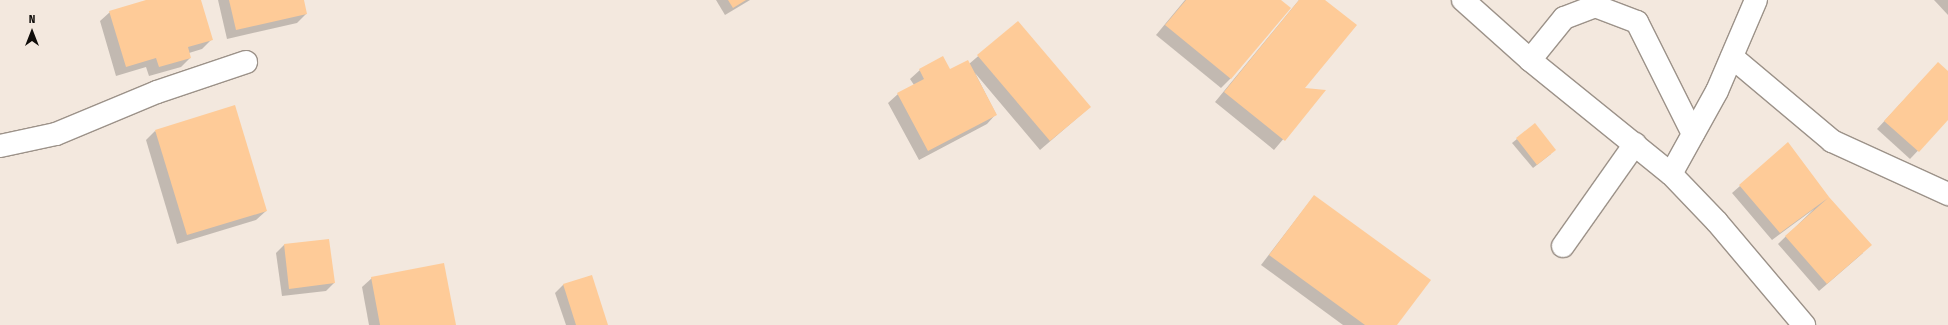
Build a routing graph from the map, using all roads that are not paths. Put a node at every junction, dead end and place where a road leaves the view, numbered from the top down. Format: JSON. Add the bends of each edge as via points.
{"nodes":[{"id":1,"x":1463,"y":0,"type":"edge"},
{"id":2,"x":1756,"y":0,"type":"edge"},
{"id":3,"x":1618,"y":7,"type":"edge"},
{"id":4,"x":1732,"y":57,"type":"junction"},
{"id":5,"x":1530,"y":60,"type":"junction"},
{"id":6,"x":246,"y":62,"type":"dead end"},
{"id":7,"x":1694,"y":134,"type":"junction"},
{"id":8,"x":1635,"y":144,"type":"junction"},
{"id":9,"x":0,"y":146,"type":"edge"},
{"id":10,"x":1671,"y":174,"type":"junction"},
{"id":11,"x":1948,"y":194,"type":"edge"},
{"id":12,"x":1563,"y":246,"type":"dead end"},
{"id":13,"x":1804,"y":325,"type":"edge"}],
"edges":[{"from":1,"to":5,"type":"street"},
{"from":2,"to":4,"type":"street"},
{"from":3,"to":5,"type":"street","via":[[1594,6],[1564,18]]},
{"from":3,"to":7,"type":"street","via":[[1637,22]]},
{"from":4,"to":7,"type":"street"},
{"from":4,"to":11,"type":"street","via":[[1832,141]]},
{"from":5,"to":8,"type":"street"},
{"from":6,"to":9,"type":"street","via":[[157,92],[56,134]]},
{"from":7,"to":10,"type":"street"},
{"from":8,"to":10,"type":"street"},
{"from":8,"to":12,"type":"street"},
{"from":10,"to":13,"type":"street","via":[[1717,222]]}]}
